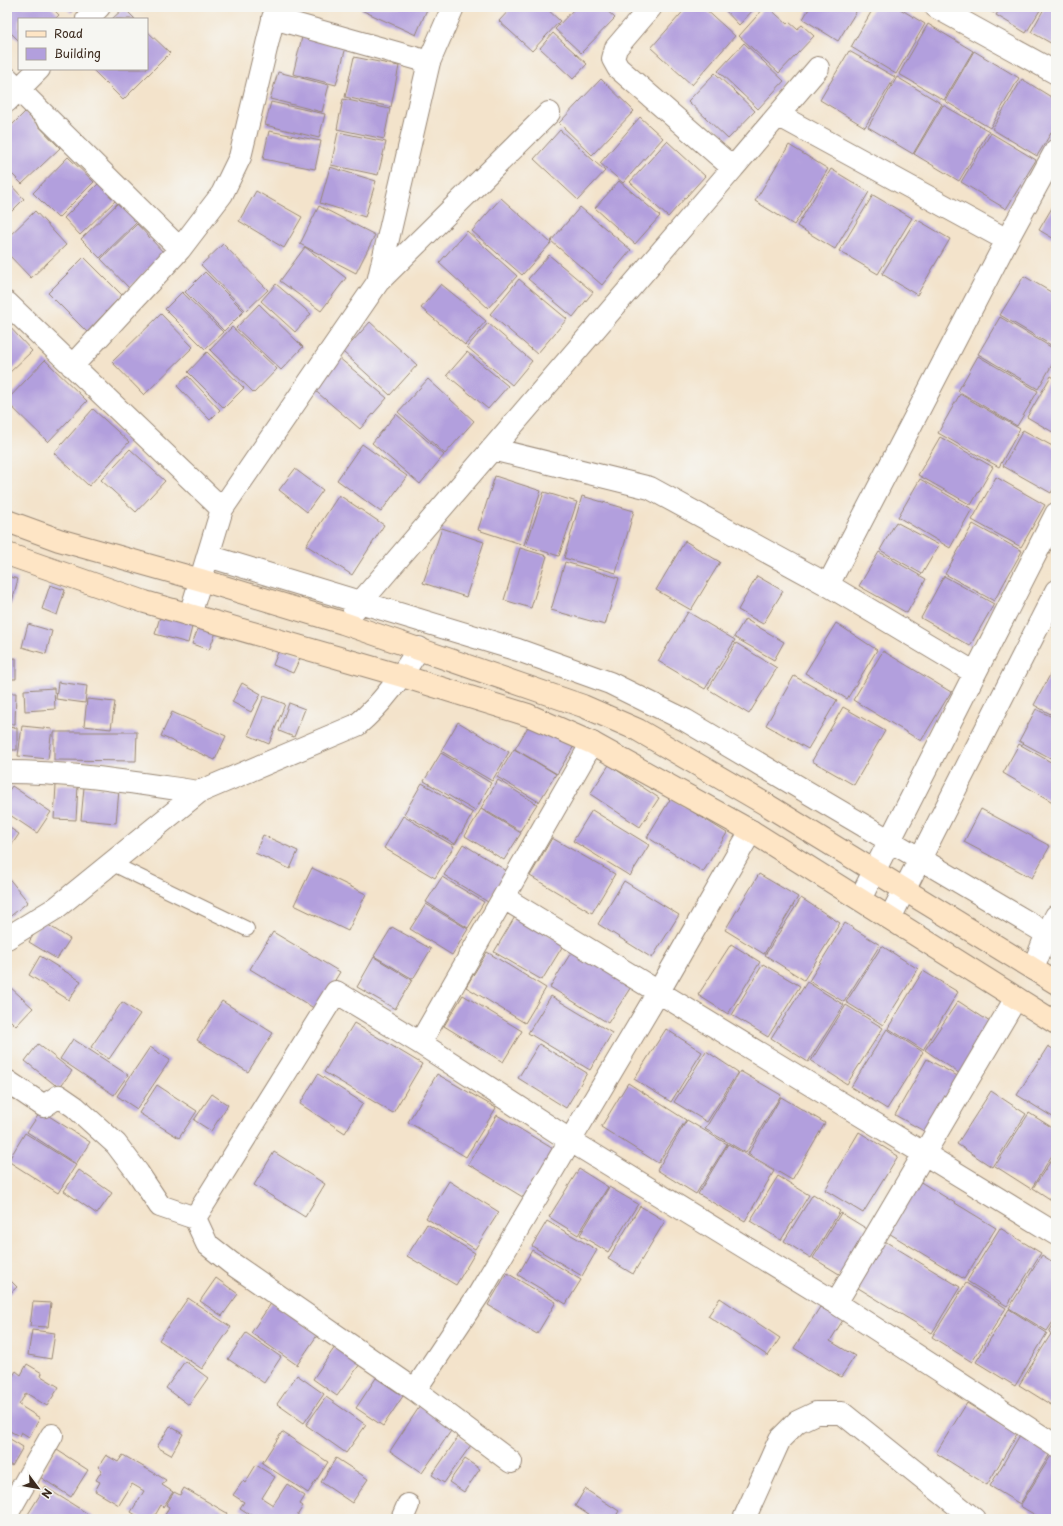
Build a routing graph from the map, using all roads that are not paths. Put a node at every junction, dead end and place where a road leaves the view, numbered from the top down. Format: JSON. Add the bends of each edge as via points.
{"nodes":[{"id":1,"x":99,"y":7,"type":"edge"},
{"id":2,"x":453,"y":7,"type":"edge"},
{"id":3,"x":651,"y":7,"type":"edge"},
{"id":4,"x":936,"y":7,"type":"edge"},
{"id":5,"x":274,"y":12,"type":"edge"},
{"id":6,"x":88,"y":18,"type":"edge"},
{"id":7,"x":429,"y":62,"type":"junction"},
{"id":8,"x":818,"y":68,"type":"dead end"},
{"id":9,"x":38,"y":70,"type":"edge"},
{"id":10,"x":1056,"y":73,"type":"edge"},
{"id":11,"x":11,"y":90,"type":"edge"},
{"id":12,"x":549,"y":113,"type":"dead end"},
{"id":13,"x":778,"y":114,"type":"junction"},
{"id":14,"x":1056,"y":150,"type":"edge"},
{"id":15,"x":733,"y":168,"type":"junction"},
{"id":16,"x":1007,"y":240,"type":"junction"},
{"id":17,"x":180,"y":248,"type":"junction"},
{"id":18,"x":378,"y":282,"type":"junction"},
{"id":19,"x":7,"y":303,"type":"edge"},
{"id":20,"x":72,"y":366,"type":"junction"},
{"id":21,"x":492,"y":449,"type":"junction"},
{"id":22,"x":222,"y":509,"type":"junction"},
{"id":23,"x":1056,"y":514,"type":"edge"},
{"id":24,"x":7,"y":521,"type":"edge"},
{"id":25,"x":7,"y":554,"type":"edge"},
{"id":26,"x":208,"y":556,"type":"junction"},
{"id":27,"x":201,"y":580,"type":"junction"},
{"id":28,"x":828,"y":585,"type":"junction"},
{"id":29,"x":1056,"y":591,"type":"edge"},
{"id":30,"x":362,"y":601,"type":"junction"},
{"id":31,"x":190,"y":615,"type":"junction"},
{"id":32,"x":343,"y":623,"type":"junction"},
{"id":33,"x":419,"y":648,"type":"junction"},
{"id":34,"x":975,"y":673,"type":"junction"},
{"id":35,"x":402,"y":676,"type":"junction"},
{"id":36,"x":592,"y":743,"type":"junction"},
{"id":37,"x":7,"y":772,"type":"edge"},
{"id":38,"x":199,"y":792,"type":"junction"},
{"id":39,"x":751,"y":830,"type":"junction"},
{"id":40,"x":890,"y":840,"type":"junction"},
{"id":41,"x":921,"y":858,"type":"junction"},
{"id":42,"x":113,"y":864,"type":"junction"},
{"id":43,"x":875,"y":870,"type":"junction"},
{"id":44,"x":905,"y":889,"type":"junction"},
{"id":45,"x":504,"y":898,"type":"junction"},
{"id":46,"x":860,"y":899,"type":"junction"},
{"id":47,"x":890,"y":918,"type":"junction"},
{"id":48,"x":247,"y":929,"type":"dead end"},
{"id":49,"x":1053,"y":929,"type":"edge"},
{"id":50,"x":7,"y":938,"type":"edge"},
{"id":51,"x":1034,"y":969,"type":"junction"},
{"id":52,"x":1056,"y":983,"type":"edge"},
{"id":53,"x":659,"y":991,"type":"junction"},
{"id":54,"x":1016,"y":998,"type":"junction"},
{"id":55,"x":1056,"y":1023,"type":"edge"},
{"id":56,"x":420,"y":1042,"type":"junction"},
{"id":57,"x":7,"y":1081,"type":"edge"},
{"id":58,"x":571,"y":1141,"type":"junction"},
{"id":59,"x":924,"y":1155,"type":"junction"},
{"id":60,"x":195,"y":1218,"type":"junction"},
{"id":61,"x":1056,"y":1234,"type":"edge"},
{"id":62,"x":836,"y":1303,"type":"junction"},
{"id":63,"x":415,"y":1390,"type":"junction"},
{"id":64,"x":52,"y":1435,"type":"dead end"},
{"id":65,"x":1056,"y":1446,"type":"edge"},
{"id":66,"x":511,"y":1462,"type":"dead end"},
{"id":67,"x":7,"y":1514,"type":"edge"},
{"id":68,"x":744,"y":1519,"type":"edge"},
{"id":69,"x":974,"y":1519,"type":"edge"}],
"edges":[{"from":1,"to":6,"type":"street"},
{"from":2,"to":7,"type":"street"},
{"from":3,"to":15,"type":"street","via":[[616,48],[613,59],[618,68]]},
{"from":4,"to":10,"type":"street"},
{"from":5,"to":7,"type":"street"},
{"from":5,"to":17,"type":"street","via":[[240,157],[222,194]]},
{"from":7,"to":18,"type":"street"},
{"from":8,"to":13,"type":"street"},
{"from":9,"to":11,"type":"street"},
{"from":11,"to":17,"type":"street"},
{"from":12,"to":18,"type":"street"},
{"from":13,"to":15,"type":"street"},
{"from":13,"to":16,"type":"street"},
{"from":14,"to":16,"type":"street"},
{"from":15,"to":21,"type":"street"},
{"from":16,"to":28,"type":"street"},
{"from":17,"to":20,"type":"street"},
{"from":18,"to":22,"type":"street"},
{"from":19,"to":20,"type":"street"},
{"from":20,"to":22,"type":"street"},
{"from":21,"to":28,"type":"street","via":[[650,488]]},
{"from":21,"to":30,"type":"street"},
{"from":22,"to":26,"type":"street"},
{"from":23,"to":34,"type":"street"},
{"from":24,"to":27,"type":"street","via":[[59,540]]},
{"from":25,"to":31,"type":"street"},
{"from":26,"to":27,"type":"street"},
{"from":26,"to":30,"type":"street"},
{"from":27,"to":31,"type":"street"},
{"from":27,"to":32,"type":"street"},
{"from":28,"to":34,"type":"street"},
{"from":29,"to":41,"type":"street"},
{"from":30,"to":32,"type":"street"},
{"from":30,"to":40,"type":"street","via":[[610,682],[685,720]]},
{"from":31,"to":35,"type":"street"},
{"from":32,"to":33,"type":"street"},
{"from":33,"to":35,"type":"street"},
{"from":33,"to":43,"type":"street","via":[[583,706],[638,730]]},
{"from":34,"to":40,"type":"street"},
{"from":35,"to":36,"type":"street","via":[[528,715]]},
{"from":35,"to":38,"type":"street","via":[[376,709],[357,725]]},
{"from":36,"to":39,"type":"street"},
{"from":36,"to":45,"type":"street"},
{"from":37,"to":38,"type":"street","via":[[34,772]]},
{"from":38,"to":42,"type":"street"},
{"from":39,"to":46,"type":"street"},
{"from":39,"to":53,"type":"street"},
{"from":40,"to":41,"type":"street"},
{"from":40,"to":43,"type":"street"},
{"from":41,"to":44,"type":"street"},
{"from":41,"to":49,"type":"street"},
{"from":42,"to":48,"type":"lane"},
{"from":42,"to":50,"type":"street","via":[[56,908]]},
{"from":43,"to":44,"type":"street"},
{"from":43,"to":46,"type":"street"},
{"from":44,"to":47,"type":"street"},
{"from":44,"to":51,"type":"street"},
{"from":45,"to":53,"type":"street"},
{"from":45,"to":56,"type":"street"},
{"from":46,"to":47,"type":"street"},
{"from":47,"to":54,"type":"street"},
{"from":49,"to":51,"type":"street"},
{"from":51,"to":52,"type":"street"},
{"from":53,"to":58,"type":"street"},
{"from":53,"to":59,"type":"street"},
{"from":54,"to":55,"type":"street"},
{"from":54,"to":59,"type":"street"},
{"from":56,"to":58,"type":"street"},
{"from":56,"to":60,"type":"street","via":[[336,992]]},
{"from":57,"to":60,"type":"street","via":[[44,1106],[59,1096],[75,1107],[116,1144],[160,1206]]},
{"from":58,"to":62,"type":"street"},
{"from":58,"to":63,"type":"street","via":[[479,1294]]},
{"from":59,"to":61,"type":"street"},
{"from":59,"to":62,"type":"street"},
{"from":60,"to":63,"type":"street","via":[[207,1244],[230,1263]]},
{"from":62,"to":65,"type":"street"},
{"from":63,"to":66,"type":"street"},
{"from":64,"to":67,"type":"street"},
{"from":68,"to":69,"type":"street","via":[[780,1439],[797,1422],[816,1414],[842,1413]]}]}
